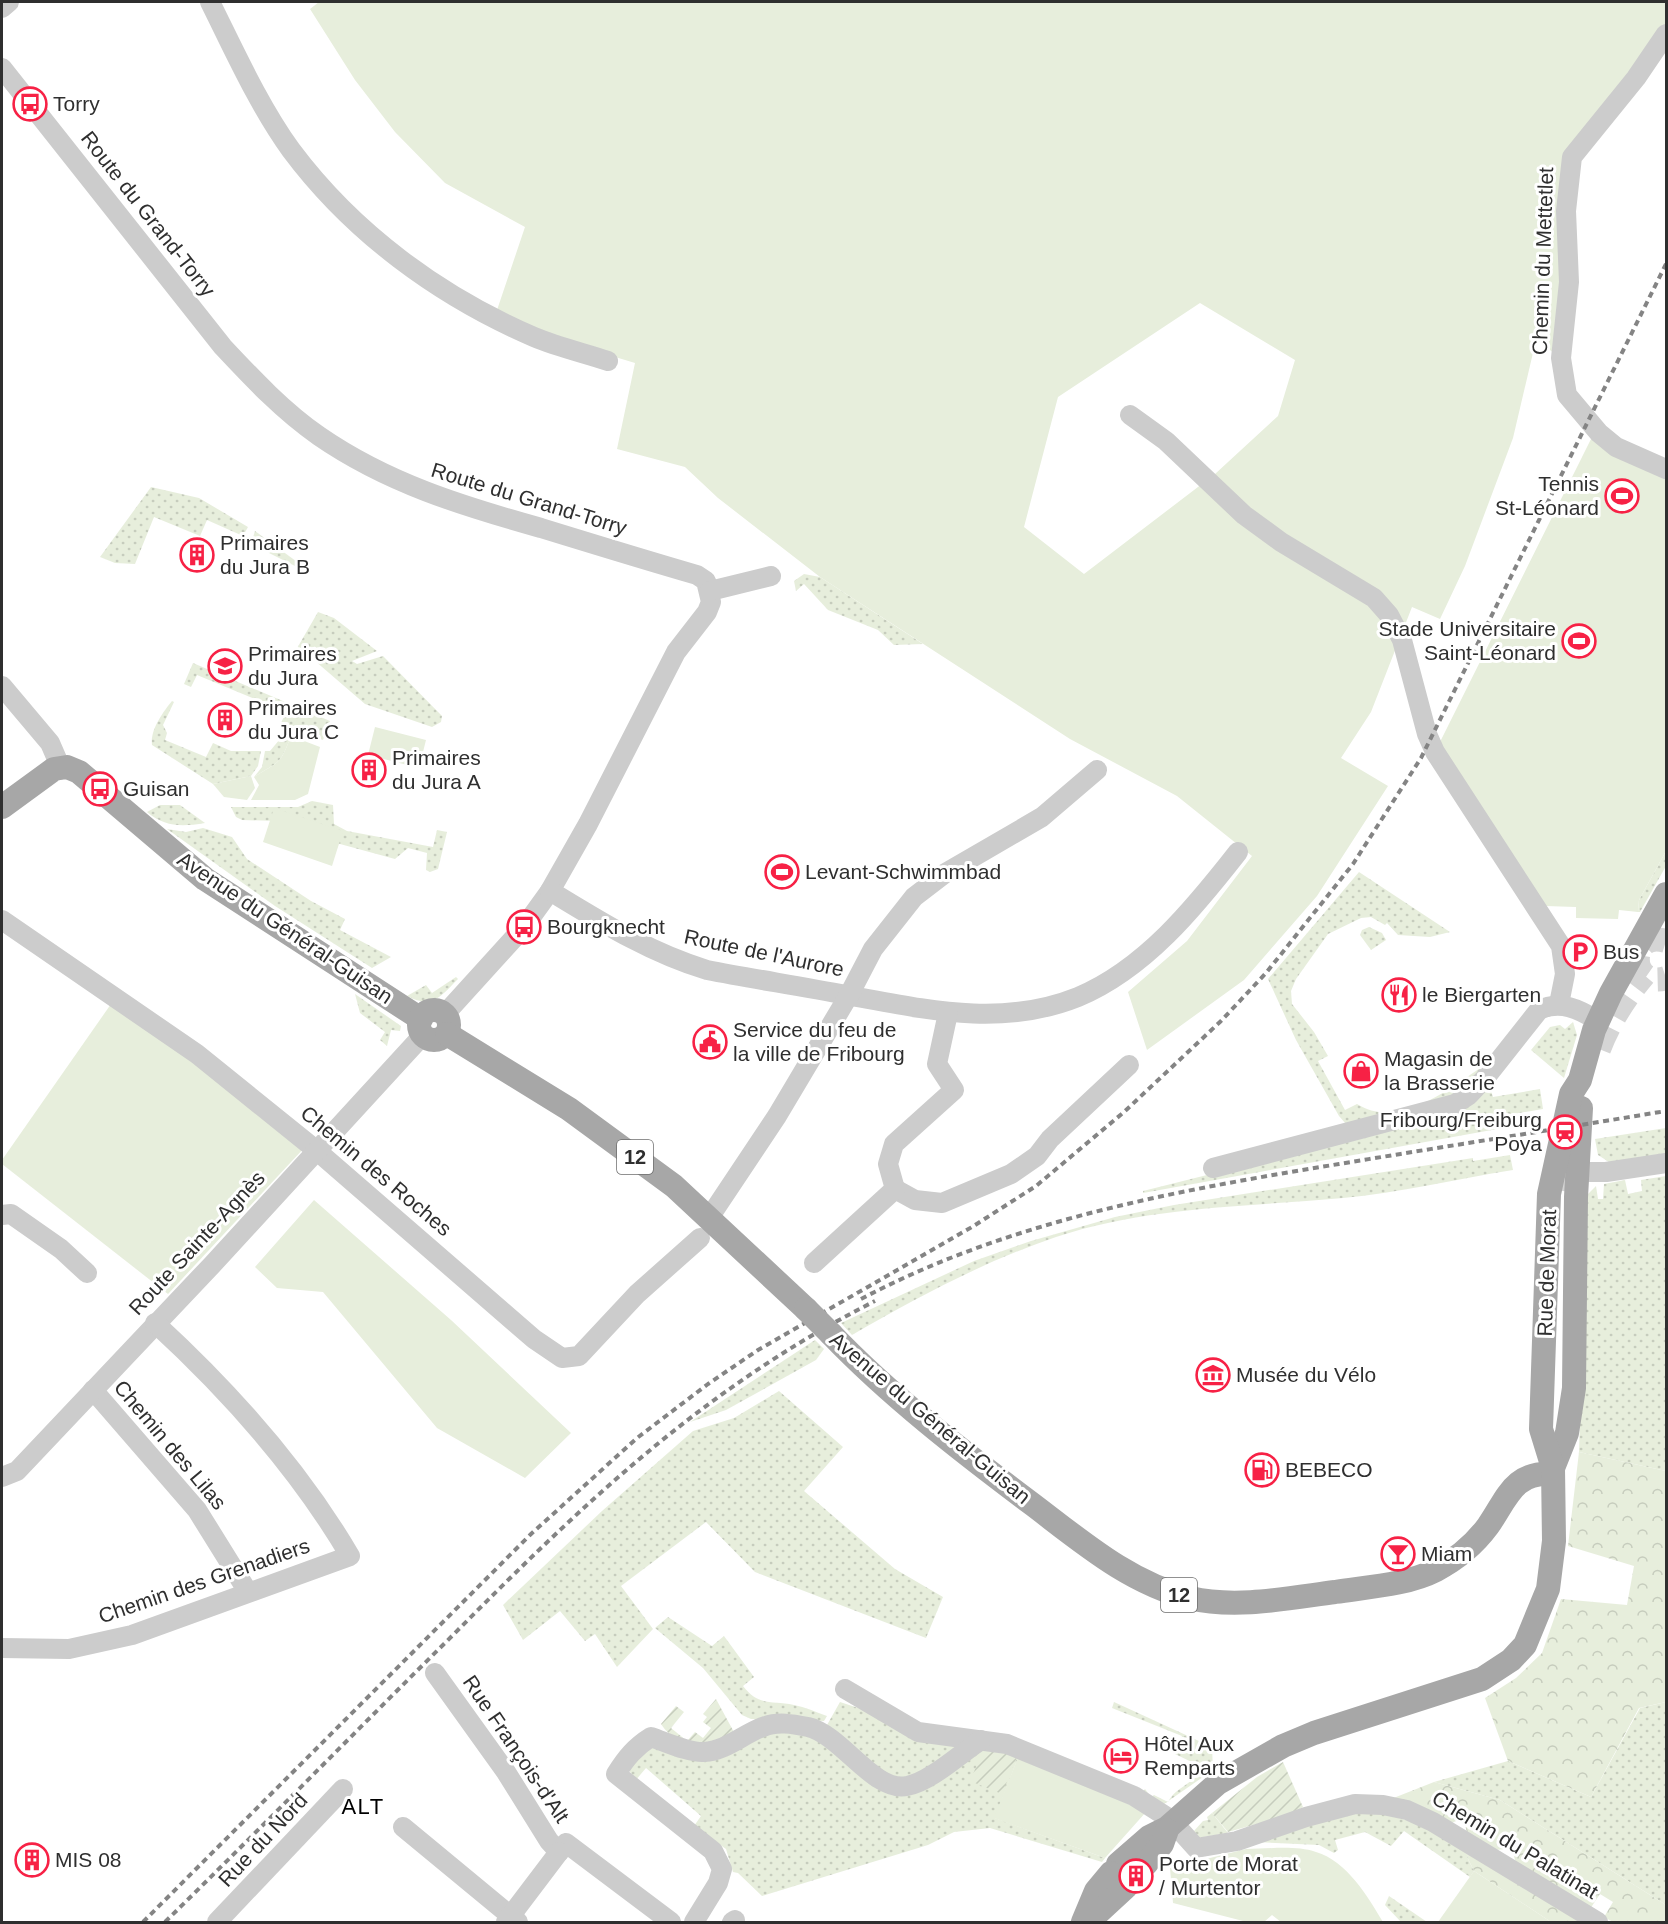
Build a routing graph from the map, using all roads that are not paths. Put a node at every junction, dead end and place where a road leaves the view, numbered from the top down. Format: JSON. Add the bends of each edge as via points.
{"nodes":[{"id":1,"x":9,"y":2,"type":"edge"},
{"id":2,"x":210,"y":2,"type":"edge"},
{"id":3,"x":2,"y":8,"type":"edge"},
{"id":4,"x":1666,"y":34,"type":"edge"},
{"id":5,"x":2,"y":68,"type":"edge"},
{"id":6,"x":608,"y":361,"type":"dead end"},
{"id":7,"x":1130,"y":415,"type":"dead end"},
{"id":8,"x":1666,"y":469,"type":"edge"},
{"id":9,"x":771,"y":576,"type":"dead end"},
{"id":10,"x":710,"y":591,"type":"junction"},
{"id":11,"x":2,"y":686,"type":"edge"},
{"id":12,"x":60,"y":766,"type":"junction"},
{"id":13,"x":1097,"y":770,"type":"dead end"},
{"id":14,"x":2,"y":807,"type":"edge"},
{"id":15,"x":1238,"y":852,"type":"dead end"},
{"id":16,"x":550,"y":891,"type":"junction"},
{"id":17,"x":1666,"y":894,"type":"edge"},
{"id":18,"x":2,"y":920,"type":"edge"},
{"id":19,"x":849,"y":995,"type":"junction"},
{"id":20,"x":1559,"y":1004,"type":"junction"},
{"id":21,"x":948,"y":1013,"type":"junction"},
{"id":22,"x":1598,"y":1021,"type":"junction"},
{"id":23,"x":434,"y":1026,"type":"junction"},
{"id":24,"x":1129,"y":1065,"type":"dead end"},
{"id":25,"x":1580,"y":1080,"type":"junction"},
{"id":26,"x":316,"y":1150,"type":"junction"},
{"id":27,"x":1666,"y":1163,"type":"edge"},
{"id":28,"x":1213,"y":1168,"type":"dead end"},
{"id":29,"x":1571,"y":1181,"type":"junction"},
{"id":30,"x":896,"y":1189,"type":"junction"},
{"id":31,"x":2,"y":1215,"type":"edge"},
{"id":32,"x":705,"y":1228,"type":"junction"},
{"id":33,"x":814,"y":1263,"type":"dead end"},
{"id":34,"x":87,"y":1273,"type":"dead end"},
{"id":35,"x":155,"y":1323,"type":"junction"},
{"id":36,"x":93,"y":1390,"type":"junction"},
{"id":37,"x":1553,"y":1471,"type":"junction"},
{"id":38,"x":2,"y":1477,"type":"edge"},
{"id":39,"x":248,"y":1592,"type":"junction"},
{"id":40,"x":2,"y":1648,"type":"edge"},
{"id":41,"x":435,"y":1672,"type":"dead end"},
{"id":42,"x":845,"y":1689,"type":"dead end"},
{"id":43,"x":981,"y":1740,"type":"junction"},
{"id":44,"x":344,"y":1789,"type":"dead end"},
{"id":45,"x":1170,"y":1825,"type":"junction"},
{"id":46,"x":403,"y":1827,"type":"dead end"},
{"id":47,"x":560,"y":1851,"type":"junction"},
{"id":48,"x":1146,"y":1864,"type":"tunnel mouth"},
{"id":49,"x":1118,"y":1875,"type":"junction"},
{"id":50,"x":512,"y":1920,"type":"edge"},
{"id":51,"x":217,"y":1923,"type":"edge"},
{"id":52,"x":671,"y":1923,"type":"edge"},
{"id":53,"x":694,"y":1923,"type":"edge"},
{"id":54,"x":1083,"y":1923,"type":"edge"},
{"id":55,"x":1088,"y":1923,"type":"edge"},
{"id":56,"x":1598,"y":1923,"type":"edge"}],
"edges":[{"from":1,"to":3,"type":"street"},
{"from":2,"to":6,"type":"street","via":[[290,148],[364,232],[426,278],[483,310],[535,337]]},
{"from":4,"to":8,"type":"street","name":"Chemin du Mettetlet","via":[[1572,157],[1566,211],[1569,282],[1561,358],[1567,395],[1599,433],[1616,447]]},
{"from":5,"to":10,"type":"street","name":"Route du Grand-Torry","via":[[223,347],[301,423],[371,468],[420,491],[698,575]]},
{"from":7,"to":20,"type":"street","via":[[1166,441],[1244,515],[1281,542],[1374,597],[1389,615],[1402,640],[1435,753],[1561,946],[1565,974]]},
{"from":9,"to":10,"type":"street"},
{"from":10,"to":16,"type":"street","via":[[707,612],[676,652]]},
{"from":11,"to":12,"type":"street","via":[[50,743]]},
{"from":12,"to":14,"type":"main road"},
{"from":12,"to":23,"type":"main road","name":"Avenue du Général-Guisan","number":"12","via":[[86,777],[205,879]]},
{"from":13,"to":19,"type":"street","name":"Chemin des Roches","via":[[1042,817],[944,874],[914,897],[873,949]]},
{"from":15,"to":21,"type":"street","name":"Route de l'Aurore","via":[[1182,919],[1113,978],[1078,997],[1018,1013]]},
{"from":16,"to":19,"type":"street","name":"Route de l'Aurore","via":[[630,939],[678,961],[707,970]]},
{"from":16,"to":23,"type":"street","via":[[519,933]]},
{"from":17,"to":22,"type":"main road","name":"Rue de Morat"},
{"from":18,"to":26,"type":"street","name":"Chemin des Roches","via":[[196,1054]]},
{"from":19,"to":21,"type":"street","name":"Route de l'Aurore"},
{"from":19,"to":32,"type":"street","name":"Chemin des Roches"},
{"from":20,"to":22,"type":"street"},
{"from":20,"to":28,"type":"street","via":[[1539,1010],[1486,1077],[1455,1104]]},
{"from":21,"to":30,"type":"street","via":[[937,1064],[954,1090],[894,1144],[888,1164]]},
{"from":22,"to":25,"type":"main road","name":"Rue de Morat"},
{"from":23,"to":26,"type":"street","name":"Route Sainte-Agnès"},
{"from":23,"to":32,"type":"main road","name":"Avenue du Général-Guisan","number":"12","via":[[569,1109],[674,1186]]},
{"from":24,"to":30,"type":"street","via":[[1050,1138],[1037,1156],[1011,1174],[942,1203],[915,1200]]},
{"from":25,"to":29,"type":"main road","name":"Rue de Morat","via":[[1582,1095]]},
{"from":25,"to":37,"type":"main road","name":"Rue de Morat","via":[[1571,1094],[1550,1194],[1541,1429]]},
{"from":26,"to":32,"type":"street","name":"Chemin des Roches","via":[[534,1339],[562,1358],[579,1356]]},
{"from":26,"to":35,"type":"street","name":"Route Sainte-Agnès"},
{"from":27,"to":29,"type":"street"},
{"from":29,"to":37,"type":"main road","name":"Rue de Morat"},
{"from":30,"to":33,"type":"street"},
{"from":31,"to":34,"type":"street","via":[[11,1214],[61,1249]]},
{"from":32,"to":37,"type":"main road","name":"Avenue du Général-Guisan","number":"12","bridge":true,"via":[[806,1309],[971,1458],[1126,1573],[1156,1589],[1192,1599],[1251,1601],[1399,1581],[1434,1571],[1471,1547],[1521,1480]]},
{"from":35,"to":36,"type":"street","name":"Route Sainte-Agnès"},
{"from":35,"to":39,"type":"street","name":"Chemin des Grenadiers","via":[[247,1416],[323,1510],[350,1556]]},
{"from":36,"to":38,"type":"street","name":"Route Sainte-Agnès","via":[[17,1471]]},
{"from":36,"to":39,"type":"street","name":"Chemin des Lilas","via":[[197,1510]]},
{"from":37,"to":45,"type":"main road","name":"Rue de Morat","via":[[1554,1541],[1548,1589],[1525,1645],[1498,1671],[1284,1746],[1218,1783]]},
{"from":39,"to":40,"type":"street","name":"Chemin des Grenadiers","via":[[132,1635],[69,1649]]},
{"from":41,"to":47,"type":"street","name":"Rue François-d'Alt","via":[[549,1841]]},
{"from":42,"to":43,"type":"street","via":[[918,1732]]},
{"from":43,"to":45,"type":"street","via":[[1006,1743],[1134,1796],[1152,1805]]},
{"from":43,"to":53,"type":"street","via":[[924,1780],[906,1787],[890,1784],[870,1772],[829,1736],[810,1728],[781,1723],[764,1726],[733,1743],[703,1752],[651,1737],[627,1757],[616,1774],[713,1851],[722,1869]]},
{"from":44,"to":51,"type":"street","name":"Rue du Nord"},
{"from":45,"to":48,"type":"main road","via":[[1162,1844]]},
{"from":45,"to":49,"type":"main road","via":[[1149,1838]]},
{"from":45,"to":56,"type":"street","name":"Chemin du Palatinat","via":[[1196,1848],[1237,1841],[1355,1804],[1407,1810]]},
{"from":46,"to":50,"type":"street"},
{"from":47,"to":50,"type":"street"},
{"from":47,"to":52,"type":"street","name":"Rue François-d'Alt","via":[[566,1843]]},
{"from":49,"to":54,"type":"main road","via":[[1096,1891]]},
{"from":49,"to":55,"type":"main road"}]}
